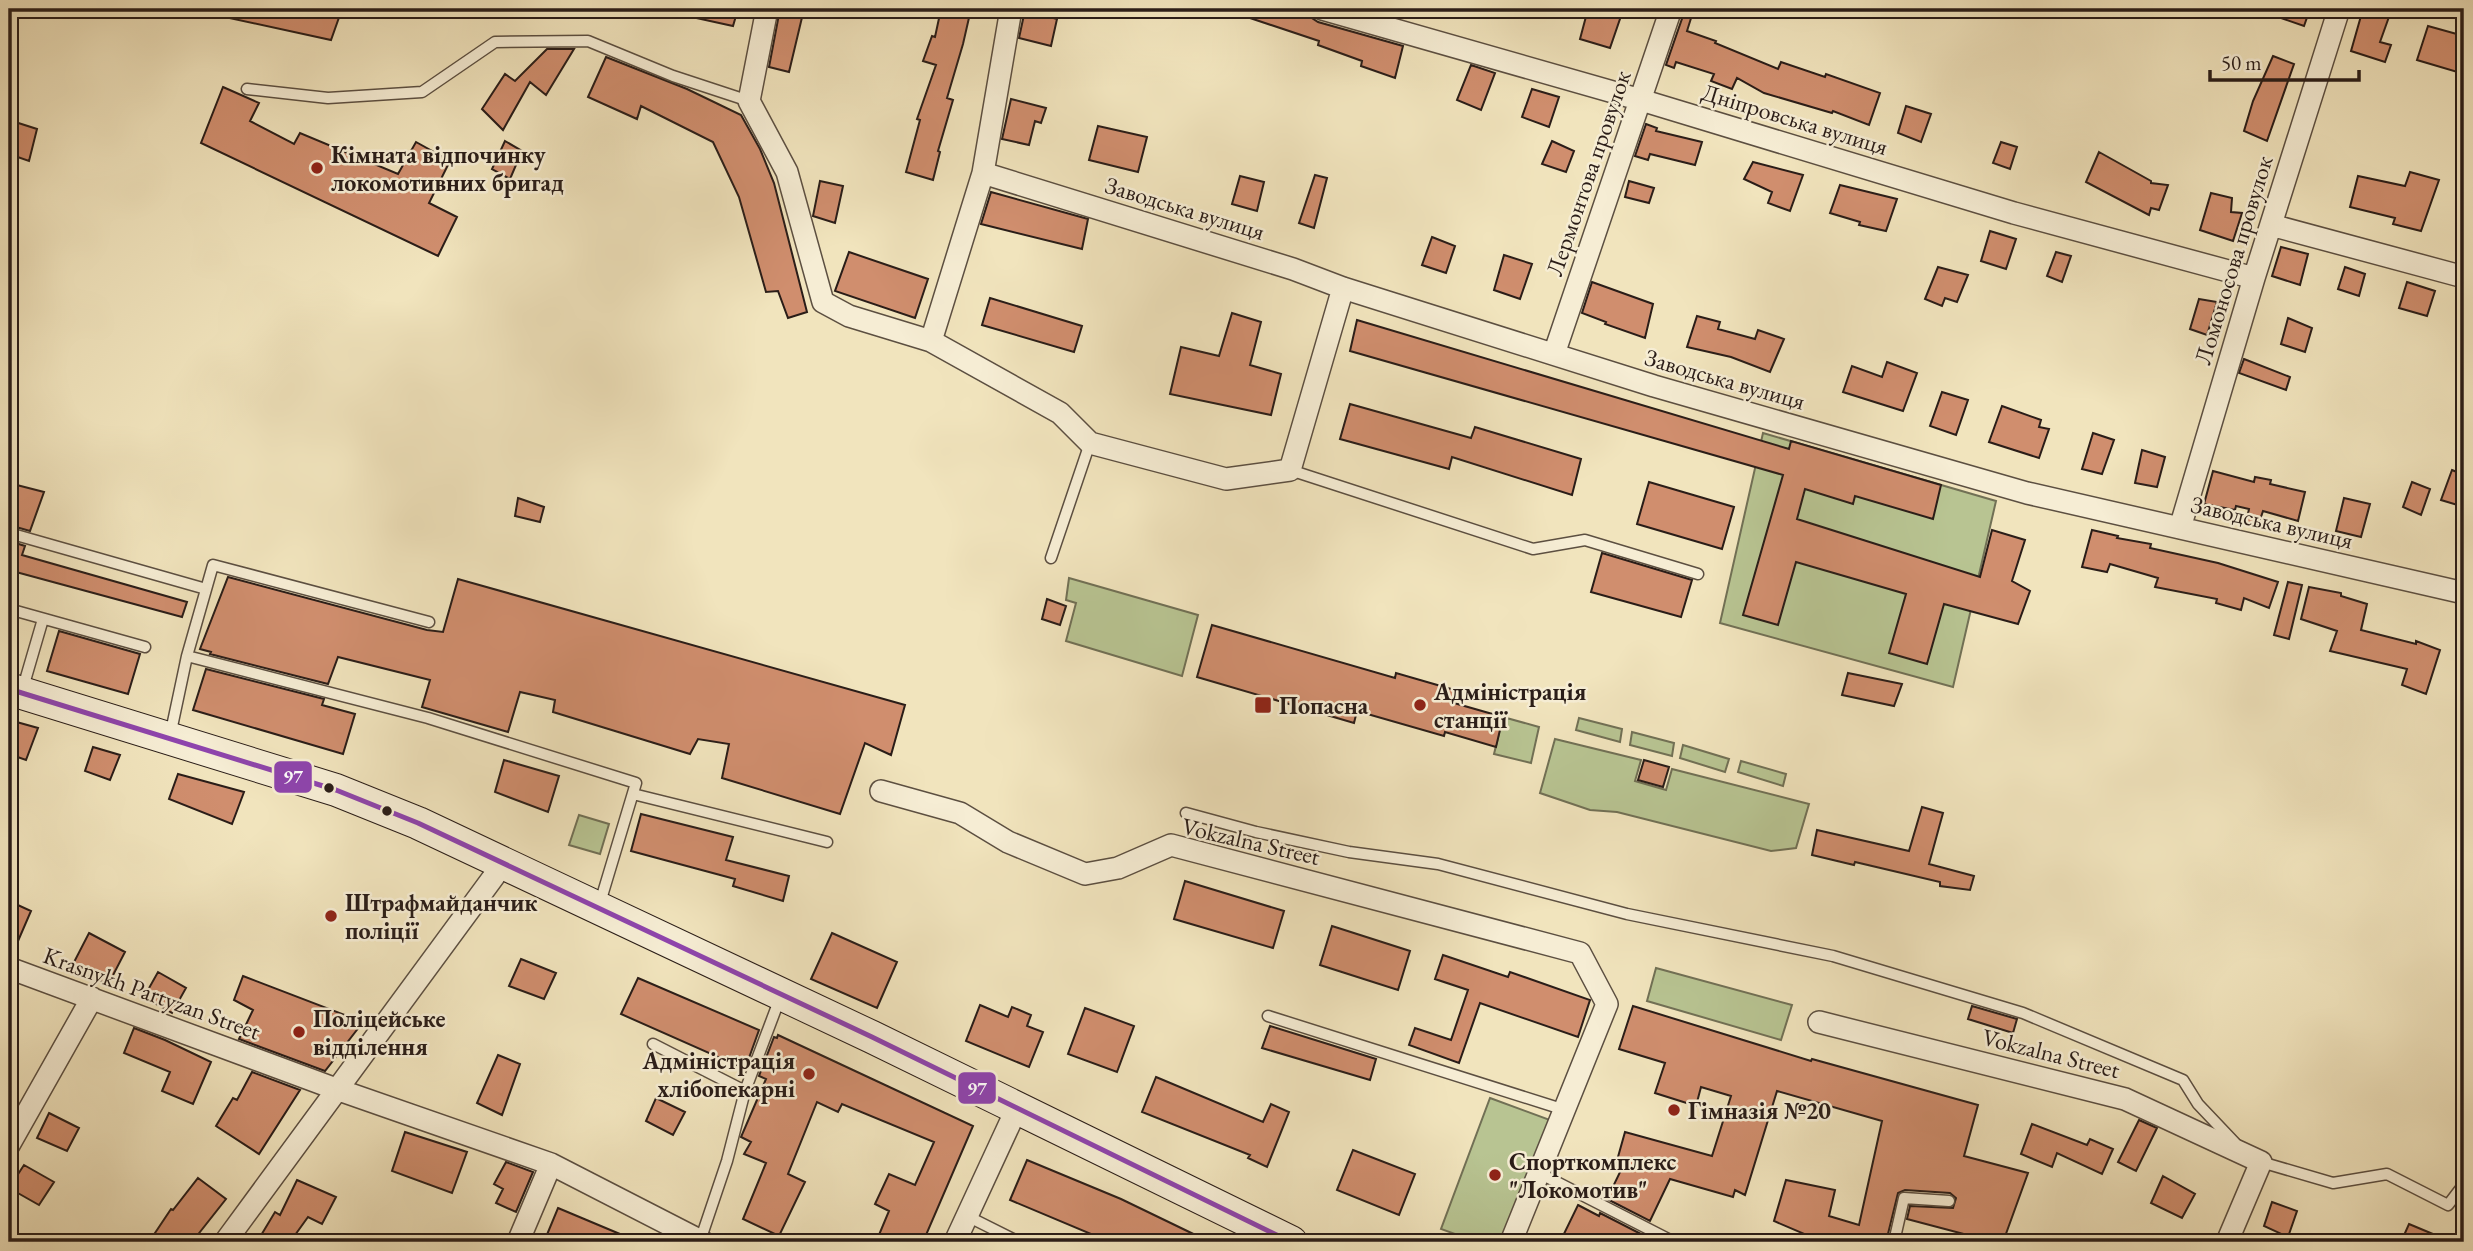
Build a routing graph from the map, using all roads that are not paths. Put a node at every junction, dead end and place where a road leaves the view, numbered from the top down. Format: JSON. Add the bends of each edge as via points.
{"nodes":[{"id":1,"x":767,"y":9,"type":"edge"},
{"id":2,"x":1011,"y":9,"type":"edge"},
{"id":3,"x":1322,"y":9,"type":"edge"},
{"id":4,"x":1671,"y":9,"type":"edge"},
{"id":5,"x":2339,"y":9,"type":"edge"},
{"id":6,"x":1362,"y":14,"type":"edge"},
{"id":7,"x":247,"y":89,"type":"dead end"},
{"id":8,"x":1641,"y":100,"type":"junction"},
{"id":9,"x":748,"y":102,"type":"junction"},
{"id":10,"x":983,"y":173,"type":"junction"},
{"id":11,"x":2272,"y":225,"type":"junction"},
{"id":12,"x":2464,"y":277,"type":"edge"},
{"id":13,"x":2253,"y":278,"type":"junction"},
{"id":14,"x":1343,"y":288,"type":"junction"},
{"id":15,"x":930,"y":341,"type":"junction"},
{"id":16,"x":1554,"y":354,"type":"junction"},
{"id":17,"x":1090,"y":443,"type":"junction"},
{"id":18,"x":1290,"y":470,"type":"junction"},
{"id":19,"x":2180,"y":528,"type":"junction"},
{"id":20,"x":9,"y":533,"type":"edge"},
{"id":21,"x":1051,"y":558,"type":"dead end"},
{"id":22,"x":1698,"y":574,"type":"dead end"},
{"id":23,"x":206,"y":589,"type":"junction"},
{"id":24,"x":2464,"y":593,"type":"edge"},
{"id":25,"x":9,"y":609,"type":"edge"},
{"id":26,"x":43,"y":619,"type":"junction"},
{"id":27,"x":429,"y":622,"type":"dead end"},
{"id":28,"x":145,"y":647,"type":"dead end"},
{"id":29,"x":187,"y":656,"type":"junction"},
{"id":30,"x":15,"y":691,"type":"edge"},
{"id":31,"x":169,"y":739,"type":"junction"},
{"id":32,"x":881,"y":791,"type":"dead end"},
{"id":33,"x":633,"y":794,"type":"junction"},
{"id":34,"x":1186,"y":813,"type":"dead end"},
{"id":35,"x":827,"y":842,"type":"dead end"},
{"id":36,"x":503,"y":864,"type":"junction"},
{"id":37,"x":598,"y":909,"type":"junction"},
{"id":38,"x":9,"y":968,"type":"edge"},
{"id":39,"x":781,"y":995,"type":"junction"},
{"id":40,"x":92,"y":998,"type":"junction"},
{"id":41,"x":1268,"y":1016,"type":"dead end"},
{"id":42,"x":1819,"y":1022,"type":"dead end"},
{"id":43,"x":653,"y":1044,"type":"dead end"},
{"id":44,"x":337,"y":1089,"type":"junction"},
{"id":45,"x":745,"y":1091,"type":"junction"},
{"id":46,"x":1017,"y":1108,"type":"junction"},
{"id":47,"x":1565,"y":1110,"type":"junction"},
{"id":48,"x":9,"y":1145,"type":"edge"},
{"id":49,"x":2255,"y":1159,"type":"junction"},
{"id":50,"x":551,"y":1164,"type":"junction"},
{"id":51,"x":1539,"y":1172,"type":"junction"},
{"id":52,"x":2464,"y":1184,"type":"edge"},
{"id":53,"x":1949,"y":1201,"type":"dead end"},
{"id":54,"x":967,"y":1216,"type":"junction"},
{"id":55,"x":702,"y":1241,"type":"edge"},
{"id":56,"x":225,"y":1242,"type":"edge"},
{"id":57,"x":518,"y":1242,"type":"edge"},
{"id":58,"x":955,"y":1242,"type":"edge"},
{"id":59,"x":1019,"y":1242,"type":"edge"},
{"id":60,"x":1291,"y":1242,"type":"edge"},
{"id":61,"x":1511,"y":1242,"type":"edge"},
{"id":62,"x":1674,"y":1242,"type":"edge"},
{"id":63,"x":1894,"y":1242,"type":"edge"},
{"id":64,"x":2227,"y":1242,"type":"edge"}],
"edges":[{"from":1,"to":9,"type":"street"},
{"from":2,"to":10,"type":"street"},
{"from":3,"to":6,"type":"street","name":"Дніпровська вулиця"},
{"from":4,"to":8,"type":"street","name":"Лермонтова провулок"},
{"from":5,"to":11,"type":"street","name":"Ломоносова провулок"},
{"from":6,"to":8,"type":"street","name":"Дніпровська вулиця"},
{"from":7,"to":9,"type":"lane","via":[[328,98],[422,93],[495,42],[588,41]]},
{"from":8,"to":13,"type":"street","name":"Дніпровська вулиця","via":[[2014,214]]},
{"from":8,"to":16,"type":"street","name":"Лермонтова провулок"},
{"from":9,"to":15,"type":"street","via":[[787,172],[823,302],[849,316]]},
{"from":10,"to":14,"type":"street","name":"Заводська вулиця"},
{"from":10,"to":15,"type":"street"},
{"from":11,"to":12,"type":"street"},
{"from":11,"to":13,"type":"street","name":"Ломоносова провулок"},
{"from":13,"to":19,"type":"street","name":"Ломоносова провулок"},
{"from":14,"to":16,"type":"street","name":"Заводська вулиця"},
{"from":14,"to":18,"type":"street"},
{"from":15,"to":17,"type":"street","via":[[1060,413]]},
{"from":16,"to":19,"type":"street","name":"Заводська вулиця","via":[[2027,493]]},
{"from":17,"to":18,"type":"street","via":[[1226,479]]},
{"from":17,"to":21,"type":"lane"},
{"from":18,"to":22,"type":"lane","via":[[1533,549],[1585,540]]},
{"from":19,"to":24,"type":"street","name":"Заводська вулиця"},
{"from":20,"to":23,"type":"lane"},
{"from":23,"to":27,"type":"lane","via":[[213,565]]},
{"from":23,"to":29,"type":"lane"},
{"from":25,"to":26,"type":"lane"},
{"from":26,"to":28,"type":"lane"},
{"from":26,"to":30,"type":"lane"},
{"from":29,"to":31,"type":"lane"},
{"from":29,"to":33,"type":"lane","via":[[428,718],[636,783]]},
{"from":30,"to":31,"type":"street"},
{"from":31,"to":36,"type":"street","via":[[336,790]]},
{"from":32,"to":47,"type":"street","name":"Vokzalna Street","via":[[960,813],[1008,842],[1085,874],[1118,868],[1171,845],[1580,953],[1607,1004]]},
{"from":33,"to":35,"type":"lane"},
{"from":33,"to":37,"type":"lane"},
{"from":34,"to":49,"type":"lane","via":[[1349,852],[1438,864],[1627,914],[1833,956],[2023,1013],[2183,1080],[2198,1104]]},
{"from":36,"to":37,"type":"street"},
{"from":36,"to":44,"type":"street"},
{"from":37,"to":39,"type":"street"},
{"from":38,"to":40,"type":"street","name":"Krasnykh Partyzan Street"},
{"from":39,"to":45,"type":"lane"},
{"from":39,"to":46,"type":"street"},
{"from":40,"to":44,"type":"street","name":"Krasnykh Partyzan Street"},
{"from":40,"to":48,"type":"street"},
{"from":41,"to":47,"type":"lane"},
{"from":42,"to":49,"type":"street","name":"Vokzalna Street","via":[[2124,1099]]},
{"from":43,"to":45,"type":"lane"},
{"from":44,"to":50,"type":"street","name":"Krasnykh Partyzan Street"},
{"from":44,"to":56,"type":"street"},
{"from":45,"to":55,"type":"lane"},
{"from":46,"to":54,"type":"street"},
{"from":46,"to":60,"type":"street"},
{"from":47,"to":51,"type":"street"},
{"from":49,"to":52,"type":"lane","via":[[2333,1183],[2387,1174],[2448,1205]]},
{"from":49,"to":64,"type":"street"},
{"from":50,"to":55,"type":"street","name":"Krasnykh Partyzan Street"},
{"from":50,"to":57,"type":"street"},
{"from":51,"to":61,"type":"street"},
{"from":51,"to":62,"type":"lane"},
{"from":53,"to":63,"type":"lane","via":[[1904,1198]]},
{"from":54,"to":58,"type":"street"},
{"from":54,"to":59,"type":"lane"}]}
